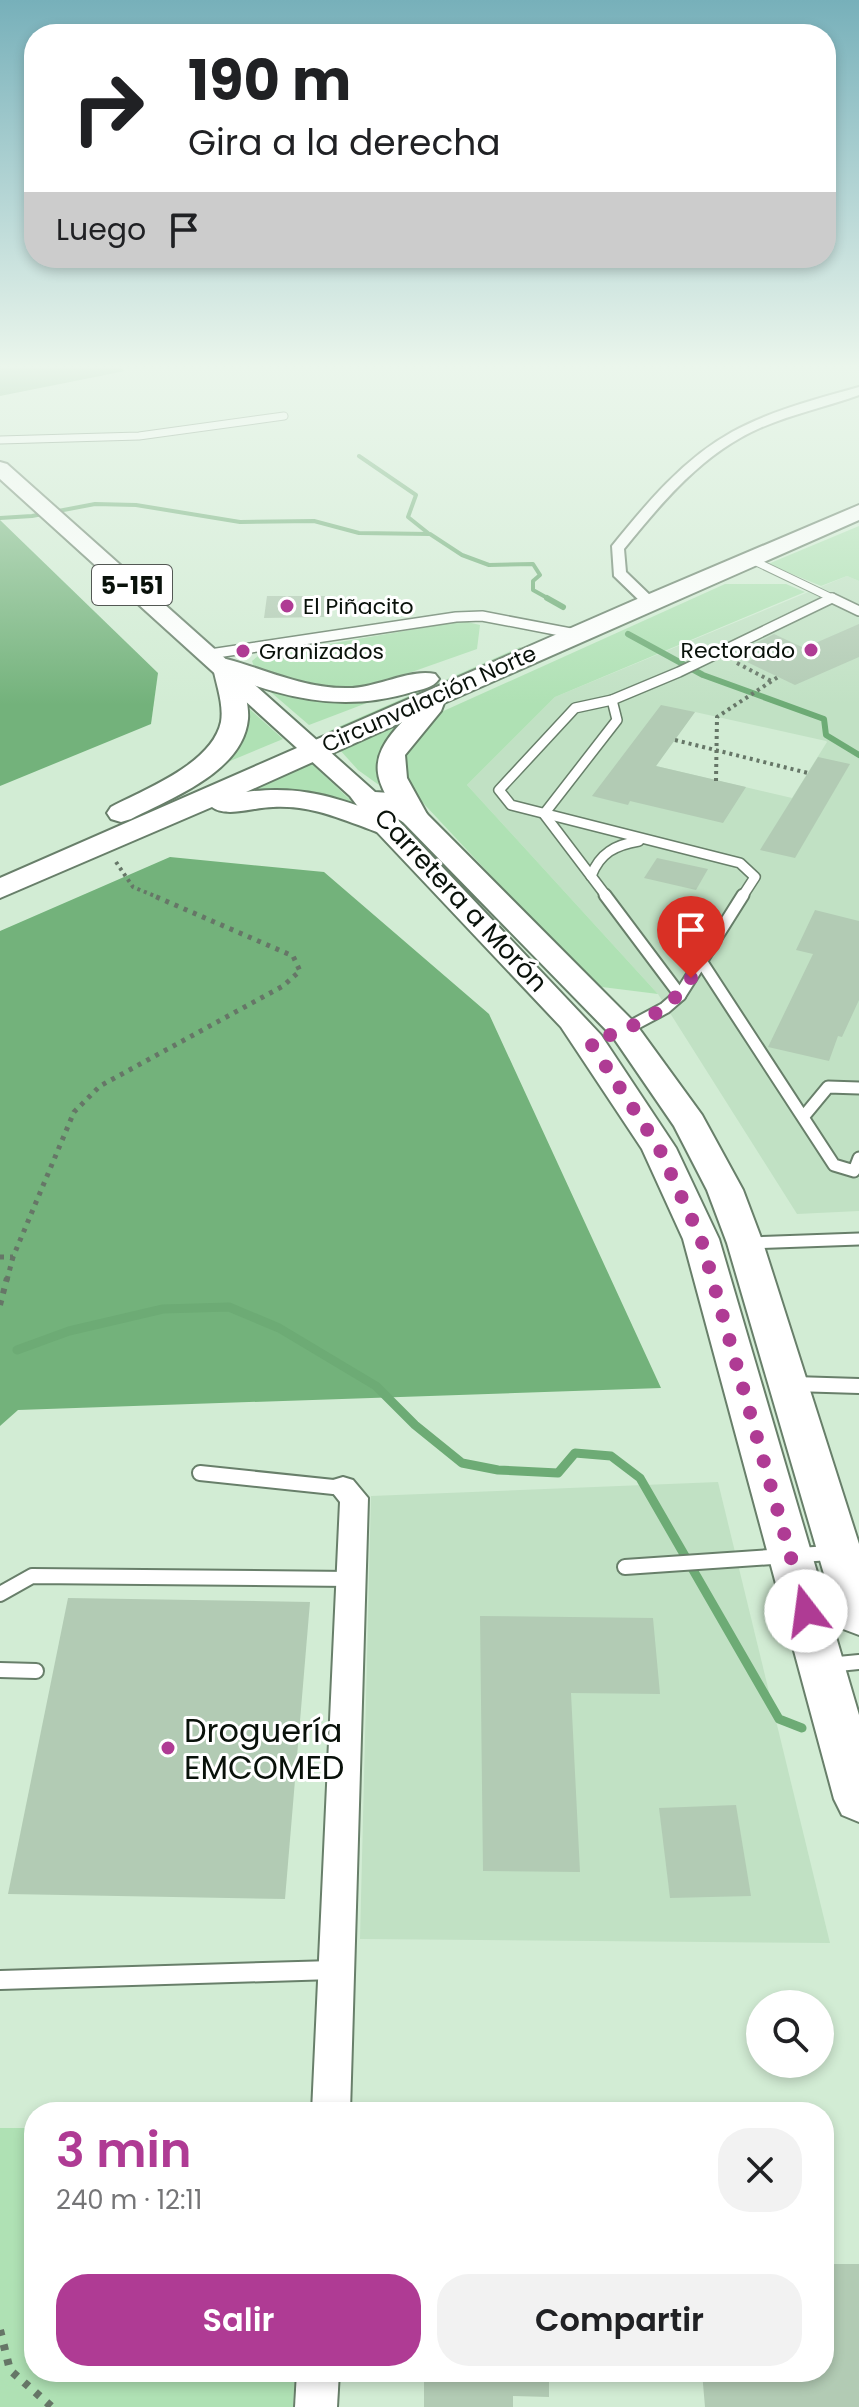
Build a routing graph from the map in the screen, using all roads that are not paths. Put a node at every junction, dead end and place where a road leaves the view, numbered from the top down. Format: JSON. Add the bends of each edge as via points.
{"nodes":[{"id":1,"x":14,"y":480,"type":"edge"},
{"id":2,"x":682,"y":480,"type":"edge"},
{"id":3,"x":859,"y":494,"type":"edge"},
{"id":4,"x":859,"y":512,"type":"edge"},
{"id":5,"x":738,"y":554,"type":"junction"},
{"id":6,"x":641,"y":595,"type":"junction"},
{"id":7,"x":832,"y":598,"type":"junction"},
{"id":8,"x":859,"y":611,"type":"edge"},
{"id":9,"x":545,"y":626,"type":"junction"},
{"id":10,"x":576,"y":634,"type":"junction"},
{"id":11,"x":218,"y":660,"type":"junction"},
{"id":12,"x":443,"y":683,"type":"junction"},
{"id":13,"x":612,"y":700,"type":"junction"},
{"id":14,"x":310,"y":742,"type":"junction"},
{"id":15,"x":121,"y":813,"type":"junction"},
{"id":16,"x":178,"y":813,"type":"junction"},
{"id":17,"x":544,"y":814,"type":"junction"},
{"id":18,"x":400,"y":821,"type":"junction"},
{"id":19,"x":646,"y":840,"type":"junction"},
{"id":20,"x":0,"y":864,"type":"edge"},
{"id":21,"x":591,"y":876,"type":"junction"},
{"id":22,"x":0,"y":889,"type":"edge"},
{"id":23,"x":701,"y":961,"type":"junction"},
{"id":24,"x":680,"y":995,"type":"junction"},
{"id":25,"x":607,"y":1036,"type":"junction"},
{"id":26,"x":859,"y":1088,"type":"edge"},
{"id":27,"x":804,"y":1116,"type":"junction"},
{"id":28,"x":859,"y":1158,"type":"edge"},
{"id":29,"x":859,"y":1239,"type":"edge"},
{"id":30,"x":745,"y":1243,"type":"junction"},
{"id":31,"x":787,"y":1384,"type":"junction"},
{"id":32,"x":859,"y":1386,"type":"edge"},
{"id":33,"x":200,"y":1473,"type":"dead end"},
{"id":34,"x":343,"y":1488,"type":"joint"},
{"id":35,"x":849,"y":1551,"type":"edge"},
{"id":36,"x":791,"y":1556,"type":"junction"},
{"id":37,"x":625,"y":1567,"type":"dead end"},
{"id":38,"x":351,"y":1579,"type":"junction"},
{"id":39,"x":0,"y":1594,"type":"edge"},
{"id":40,"x":859,"y":1615,"type":"edge"},
{"id":41,"x":859,"y":1662,"type":"edge"},
{"id":42,"x":821,"y":1666,"type":"junction"},
{"id":43,"x":0,"y":1670,"type":"edge"},
{"id":44,"x":36,"y":1671,"type":"dead end"},
{"id":45,"x":859,"y":1799,"type":"edge"},
{"id":46,"x":338,"y":1970,"type":"junction"},
{"id":47,"x":0,"y":1980,"type":"edge"},
{"id":48,"x":331,"y":2102,"type":"edge"},
{"id":49,"x":317,"y":2382,"type":"edge"},
{"id":50,"x":316,"y":2407,"type":"edge"}],
"edges":[{"from":1,"to":11,"type":"main road","number":"5-151"},
{"from":2,"to":6,"type":"street","via":[[617,549],[617,568]]},
{"from":3,"to":5,"type":"highway","name":"Circunvalación Norte"},
{"from":4,"to":5,"type":"highway","name":"Circunvalación Norte"},
{"from":5,"to":6,"type":"highway","name":"Circunvalación Norte"},
{"from":5,"to":7,"type":"lane"},
{"from":6,"to":9,"type":"highway","name":"Circunvalación Norte"},
{"from":6,"to":10,"type":"highway","name":"Circunvalación Norte"},
{"from":7,"to":8,"type":"lane"},
{"from":7,"to":13,"type":"lane"},
{"from":9,"to":10,"type":"lane"},
{"from":9,"to":11,"type":"lane","via":[[456,617]]},
{"from":9,"to":12,"type":"highway","name":"Circunvalación Norte"},
{"from":10,"to":12,"type":"highway","name":"Circunvalación Norte"},
{"from":11,"to":12,"type":"highway","via":[[310,694],[375,694]]},
{"from":11,"to":14,"type":"main road","number":"5-151"},
{"from":11,"to":15,"type":"highway","via":[[235,720],[229,741],[212,761]]},
{"from":12,"to":14,"type":"highway","name":"Circunvalación Norte"},
{"from":12,"to":18,"type":"highway","via":[[395,744],[388,768]]},
{"from":13,"to":17,"type":"lane","via":[[617,720]]},
{"from":13,"to":17,"type":"lane","via":[[575,708],[499,790],[511,805]]},
{"from":14,"to":15,"type":"highway","name":"Circunvalación Norte"},
{"from":14,"to":16,"type":"highway","name":"Circunvalación Norte"},
{"from":14,"to":18,"type":"main road","name":"Carretera a Morón","number":"5-151"},
{"from":15,"to":20,"type":"highway","name":"Circunvalación Norte"},
{"from":16,"to":18,"type":"highway","via":[[298,798]]},
{"from":16,"to":22,"type":"highway","name":"Circunvalación Norte"},
{"from":17,"to":19,"type":"lane"},
{"from":17,"to":21,"type":"lane"},
{"from":18,"to":25,"type":"main road","name":"Carretera a Morón","number":"5-151","via":[[521,964]]},
{"from":19,"to":21,"type":"lane","via":[[607,849]]},
{"from":19,"to":23,"type":"lane","via":[[740,863],[755,877]]},
{"from":21,"to":24,"type":"lane"},
{"from":23,"to":24,"type":"lane"},
{"from":23,"to":27,"type":"lane"},
{"from":24,"to":25,"type":"lane"},
{"from":25,"to":30,"type":"main road","name":"Carretera a Morón","number":"5-151","via":[[690,1123]]},
{"from":25,"to":36,"type":"main road","name":"Carretera a Morón","number":"5-151","via":[[701,1239]]},
{"from":26,"to":27,"type":"lane","via":[[828,1087]]},
{"from":27,"to":28,"type":"lane","via":[[834,1165],[854,1171]]},
{"from":29,"to":30,"type":"lane"},
{"from":30,"to":31,"type":"main road","name":"Carretera a Morón","number":"5-151"},
{"from":31,"to":32,"type":"lane"},
{"from":31,"to":35,"type":"main road","name":"Carretera a Morón","number":"5-151"},
{"from":33,"to":34,"type":"lane"},
{"from":34,"to":38,"type":"street","via":[[354,1498]]},
{"from":35,"to":36,"type":"lane"},
{"from":35,"to":40,"type":"main road","name":"Carretera a Morón","number":"5-151"},
{"from":36,"to":37,"type":"lane"},
{"from":36,"to":42,"type":"main road","name":"Carretera a Morón","number":"5-151"},
{"from":38,"to":39,"type":"lane","via":[[32,1576]]},
{"from":38,"to":46,"type":"street"},
{"from":41,"to":42,"type":"lane"},
{"from":42,"to":45,"type":"main road","name":"Carretera a Morón","number":"5-151"},
{"from":43,"to":44,"type":"lane"},
{"from":46,"to":47,"type":"lane"},
{"from":46,"to":48,"type":"street"},
{"from":49,"to":50,"type":"street"}]}
